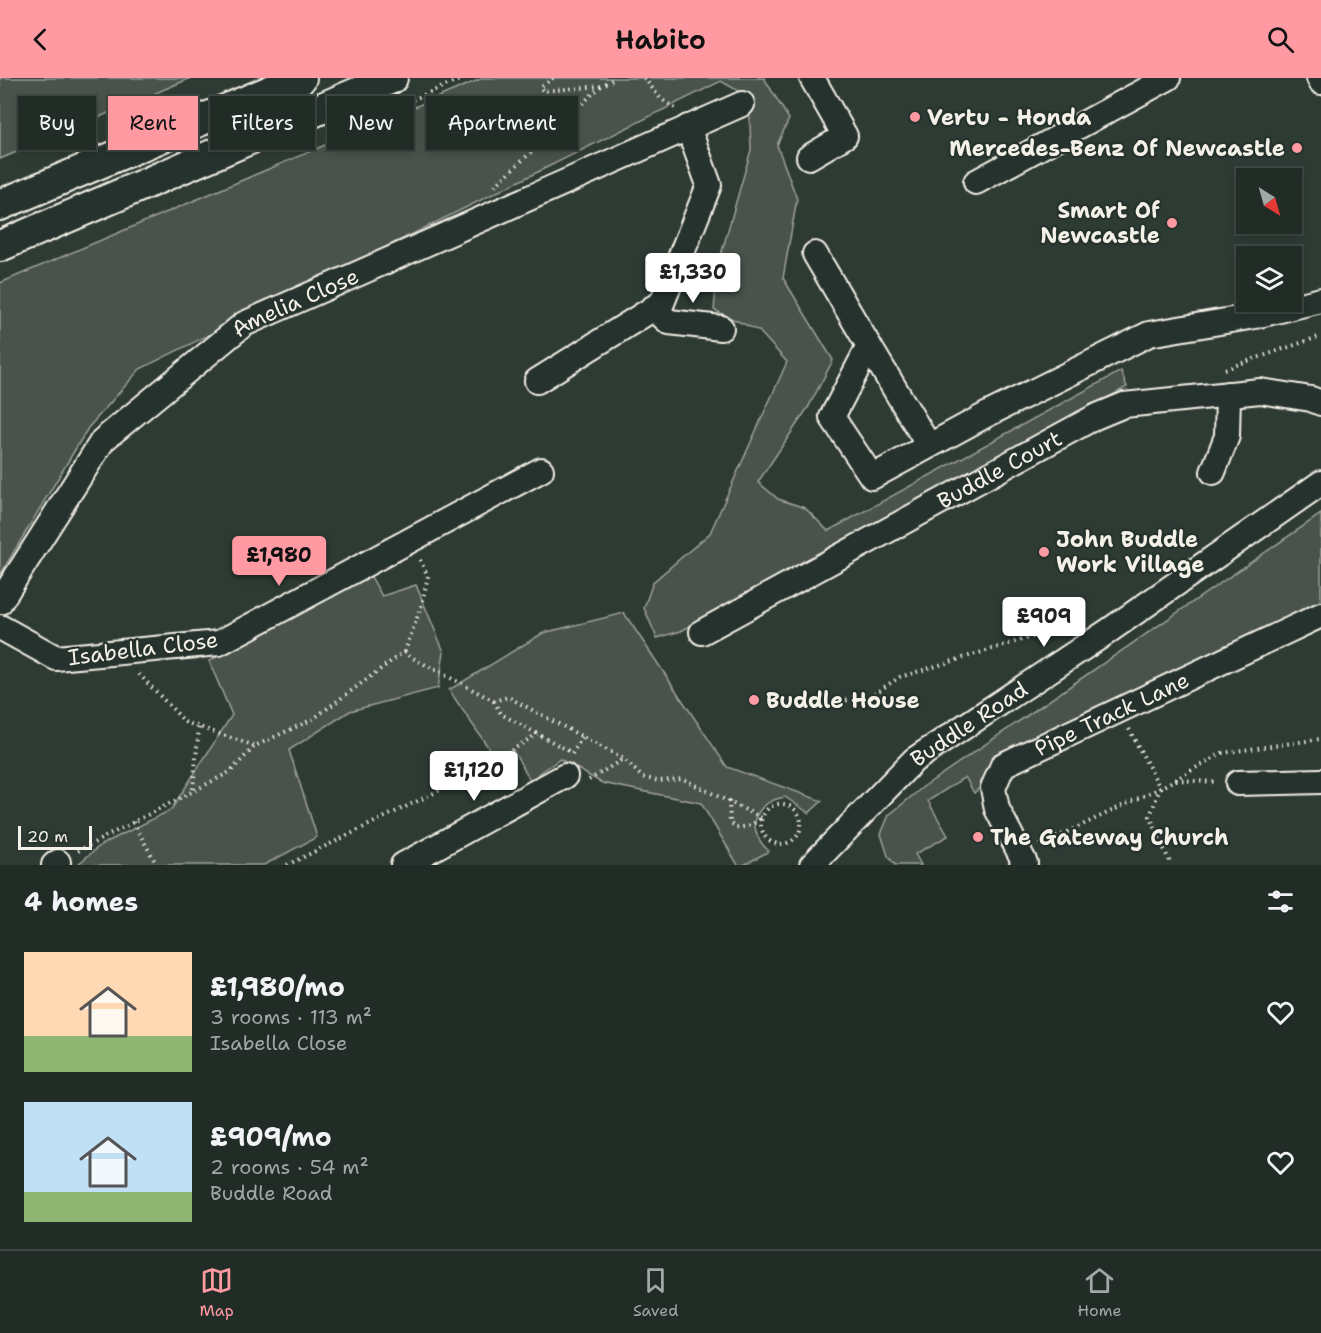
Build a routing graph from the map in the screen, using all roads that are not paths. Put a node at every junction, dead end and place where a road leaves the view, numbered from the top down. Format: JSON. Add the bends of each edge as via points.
{"nodes":[{"id":1,"x":301,"y":78,"type":"edge"},
{"id":2,"x":392,"y":78,"type":"edge"},
{"id":3,"x":812,"y":78,"type":"edge"},
{"id":4,"x":1168,"y":78,"type":"edge"},
{"id":5,"x":1319,"y":78,"type":"edge"},
{"id":6,"x":1321,"y":82,"type":"edge"},
{"id":7,"x":742,"y":104,"type":"dead end"},
{"id":8,"x":694,"y":125,"type":"junction"},
{"id":9,"x":809,"y":157,"type":"dead end"},
{"id":10,"x":976,"y":182,"type":"dead end"},
{"id":11,"x":0,"y":205,"type":"edge"},
{"id":12,"x":0,"y":246,"type":"edge"},
{"id":13,"x":815,"y":254,"type":"dead end"},
{"id":14,"x":1321,"y":300,"type":"edge"},
{"id":15,"x":653,"y":308,"type":"junction"},
{"id":16,"x":721,"y":327,"type":"dead end"},
{"id":17,"x":869,"y":346,"type":"junction"},
{"id":18,"x":537,"y":381,"type":"dead end"},
{"id":19,"x":1217,"y":395,"type":"junction"},
{"id":20,"x":1321,"y":403,"type":"edge"},
{"id":21,"x":929,"y":446,"type":"junction"},
{"id":22,"x":541,"y":470,"type":"dead end"},
{"id":23,"x":1213,"y":472,"type":"dead end"},
{"id":24,"x":1321,"y":483,"type":"edge"},
{"id":25,"x":0,"y":602,"type":"edge"},
{"id":26,"x":1321,"y":615,"type":"edge"},
{"id":27,"x":0,"y":627,"type":"edge"},
{"id":28,"x":702,"y":632,"type":"dead end"},
{"id":29,"x":565,"y":776,"type":"road end"},
{"id":30,"x":1321,"y":781,"type":"edge"},
{"id":31,"x":1238,"y":783,"type":"road end"},
{"id":32,"x":1021,"y":859,"type":"edge"},
{"id":33,"x":403,"y":865,"type":"edge"},
{"id":34,"x":812,"y":865,"type":"edge"}],
"edges":[{"from":1,"to":11,"type":"main road"},
{"from":2,"to":12,"type":"main road"},
{"from":3,"to":9,"type":"street","via":[[845,136]]},
{"from":4,"to":10,"type":"street"},
{"from":5,"to":6,"type":"street"},
{"from":7,"to":8,"type":"street","name":"Amelia Close"},
{"from":8,"to":15,"type":"street","via":[[709,186],[662,303]]},
{"from":8,"to":25,"type":"street","name":"Amelia Close","via":[[244,324],[103,440]]},
{"from":13,"to":17,"type":"street"},
{"from":14,"to":21,"type":"street","via":[[1146,335]]},
{"from":15,"to":16,"type":"street","via":[[669,322]]},
{"from":15,"to":18,"type":"street"},
{"from":17,"to":21,"type":"street"},
{"from":17,"to":21,"type":"street","via":[[832,417],[872,477]]},
{"from":19,"to":20,"type":"street","name":"Buddle Court","via":[[1260,391]]},
{"from":19,"to":23,"type":"street","via":[[1227,436]]},
{"from":19,"to":28,"type":"street","name":"Buddle Court","via":[[1125,405],[1095,417]]},
{"from":22,"to":27,"type":"street","name":"Isabella Close","via":[[219,643],[56,658]]},
{"from":24,"to":34,"type":"street","name":"Buddle Road","via":[[914,760]]},
{"from":26,"to":32,"type":"street","name":"Pipe Track Lane","via":[[1003,765],[993,788],[997,808]]},
{"from":29,"to":33,"type":"street"},
{"from":30,"to":31,"type":"street"}]}
